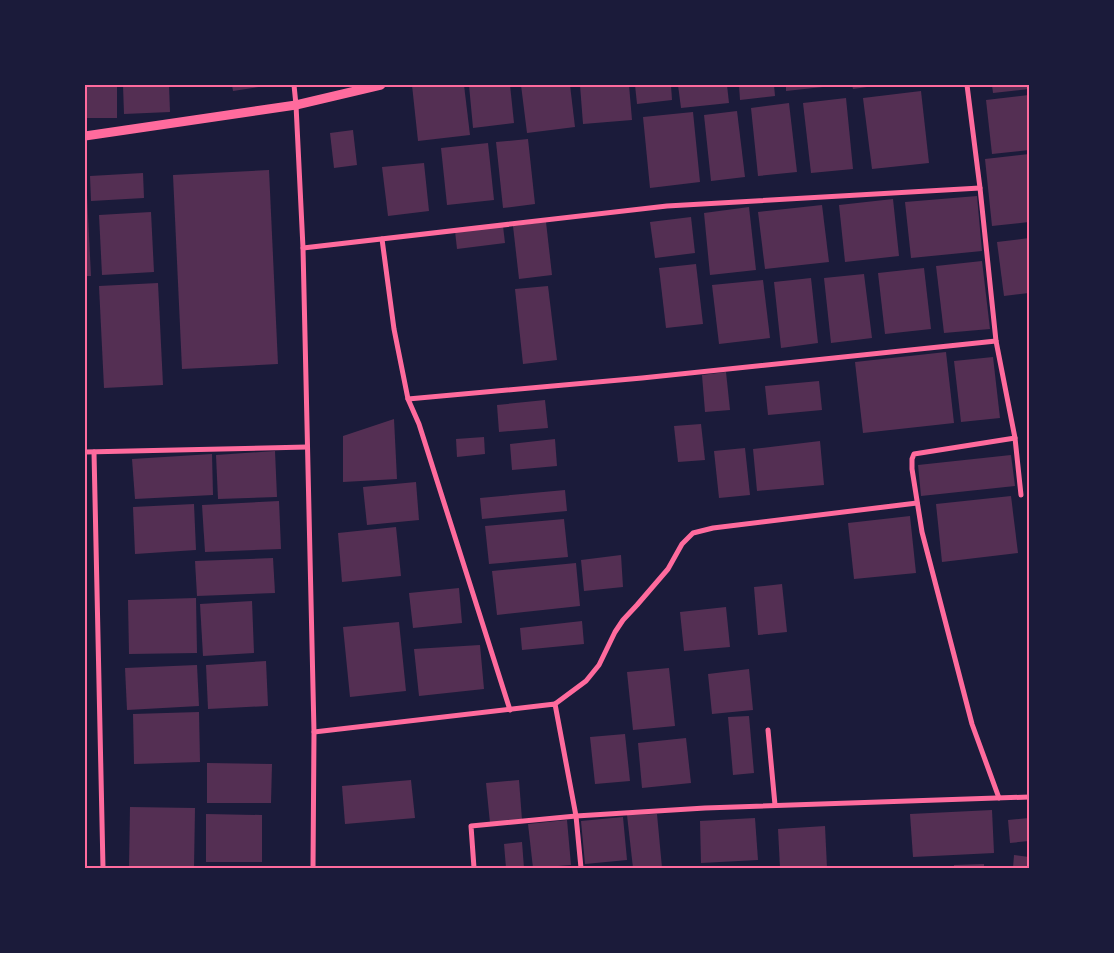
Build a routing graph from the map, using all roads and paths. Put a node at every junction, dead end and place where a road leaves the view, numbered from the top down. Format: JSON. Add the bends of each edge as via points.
{"nodes":[{"id":1,"x":294,"y":85,"type":"edge"},
{"id":2,"x":381,"y":85,"type":"edge"},
{"id":3,"x":967,"y":85,"type":"edge"},
{"id":4,"x":296,"y":105,"type":"junction"},
{"id":5,"x":85,"y":136,"type":"edge"},
{"id":6,"x":980,"y":188,"type":"junction"},
{"id":7,"x":382,"y":239,"type":"junction"},
{"id":8,"x":303,"y":248,"type":"junction"},
{"id":9,"x":996,"y":341,"type":"junction"},
{"id":10,"x":408,"y":400,"type":"junction"},
{"id":11,"x":1015,"y":438,"type":"junction"},
{"id":12,"x":307,"y":447,"type":"junction"},
{"id":13,"x":85,"y":452,"type":"edge"},
{"id":14,"x":94,"y":452,"type":"junction"},
{"id":15,"x":1021,"y":495,"type":"dead end"},
{"id":16,"x":917,"y":503,"type":"junction"},
{"id":17,"x":555,"y":704,"type":"junction"},
{"id":18,"x":510,"y":710,"type":"junction"},
{"id":19,"x":768,"y":730,"type":"dead end"},
{"id":20,"x":314,"y":732,"type":"junction"},
{"id":21,"x":1029,"y":797,"type":"edge"},
{"id":22,"x":999,"y":798,"type":"junction"},
{"id":23,"x":775,"y":805,"type":"junction"},
{"id":24,"x":576,"y":816,"type":"junction"},
{"id":25,"x":103,"y":868,"type":"edge"},
{"id":26,"x":313,"y":868,"type":"edge"},
{"id":27,"x":474,"y":868,"type":"edge"},
{"id":28,"x":581,"y":868,"type":"edge"}],
"edges":[{"from":1,"to":4,"type":"street"},
{"from":2,"to":4,"type":"street"},
{"from":3,"to":6,"type":"street"},
{"from":4,"to":5,"type":"street"},
{"from":4,"to":8,"type":"street"},
{"from":6,"to":7,"type":"street","via":[[667,206]]},
{"from":6,"to":9,"type":"street"},
{"from":7,"to":8,"type":"street"},
{"from":7,"to":10,"type":"street","via":[[394,329]]},
{"from":8,"to":12,"type":"street"},
{"from":9,"to":10,"type":"street"},
{"from":9,"to":11,"type":"street"},
{"from":10,"to":18,"type":"street","via":[[419,424]]},
{"from":11,"to":15,"type":"street"},
{"from":11,"to":16,"type":"street","via":[[914,454],[912,469]]},
{"from":12,"to":14,"type":"street"},
{"from":12,"to":20,"type":"street"},
{"from":13,"to":14,"type":"street"},
{"from":14,"to":25,"type":"street"},
{"from":16,"to":17,"type":"street","via":[[693,533],[682,544],[668,569],[622,620],[600,665]]},
{"from":16,"to":22,"type":"street","via":[[972,724]]},
{"from":17,"to":18,"type":"street"},
{"from":17,"to":24,"type":"street"},
{"from":18,"to":20,"type":"street"},
{"from":19,"to":23,"type":"street"},
{"from":20,"to":26,"type":"street"},
{"from":21,"to":22,"type":"street"},
{"from":22,"to":23,"type":"street"},
{"from":23,"to":24,"type":"street"},
{"from":24,"to":27,"type":"street","via":[[471,826]]},
{"from":24,"to":28,"type":"street"}]}
